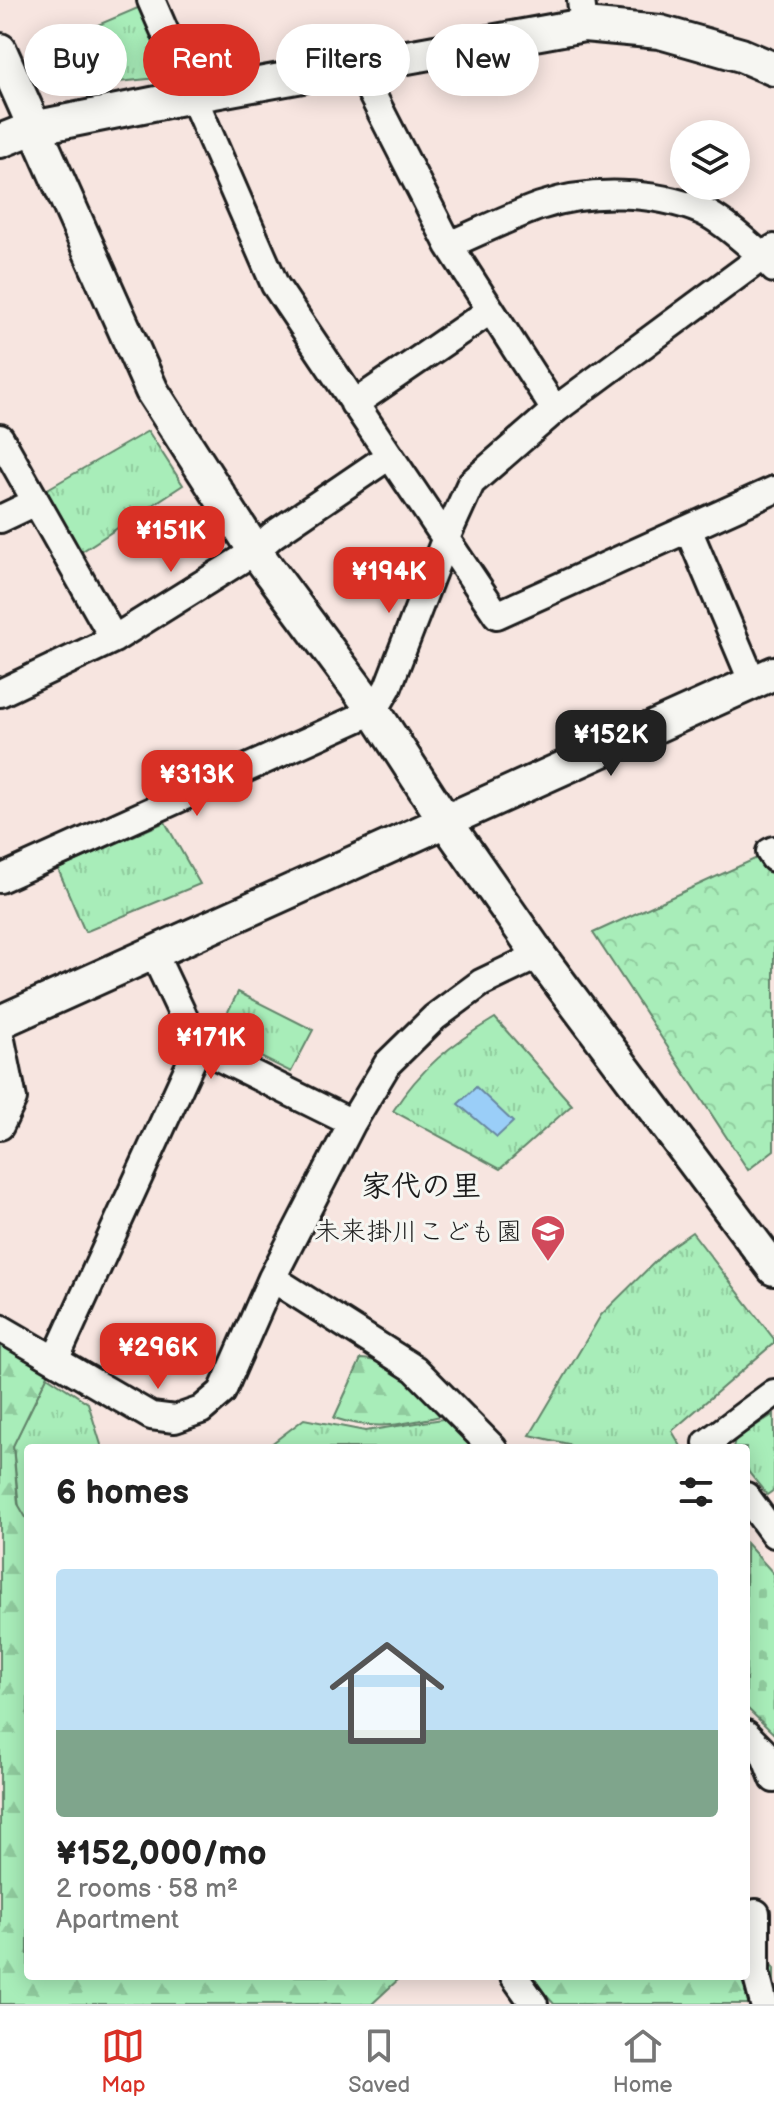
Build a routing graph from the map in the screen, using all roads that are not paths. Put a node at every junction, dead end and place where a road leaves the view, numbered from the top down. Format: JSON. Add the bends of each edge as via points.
{"nodes":[{"id":1,"x":151,"y":0,"type":"edge"},
{"id":2,"x":583,"y":13,"type":"edge"},
{"id":3,"x":161,"y":24,"type":"edge"},
{"id":4,"x":0,"y":50,"type":"edge"},
{"id":5,"x":410,"y":55,"type":"edge"},
{"id":6,"x":774,"y":69,"type":"edge"},
{"id":7,"x":192,"y":96,"type":"joint"},
{"id":8,"x":373,"y":96,"type":"edge"},
{"id":9,"x":33,"y":128,"type":"junction"},
{"id":10,"x":0,"y":141,"type":"edge"},
{"id":11,"x":449,"y":245,"type":"junction"},
{"id":12,"x":770,"y":258,"type":"edge"},
{"id":13,"x":491,"y":310,"type":"junction"},
{"id":14,"x":354,"y":404,"type":"junction"},
{"id":15,"x":555,"y":410,"type":"junction"},
{"id":16,"x":0,"y":438,"type":"edge"},
{"id":17,"x":389,"y":456,"type":"junction"},
{"id":18,"x":774,"y":490,"type":"edge"},
{"id":19,"x":36,"y":502,"type":"junction"},
{"id":20,"x":0,"y":519,"type":"edge"},
{"id":21,"x":688,"y":529,"type":"junction"},
{"id":22,"x":445,"y":540,"type":"junction"},
{"id":23,"x":255,"y":551,"type":"junction"},
{"id":24,"x":114,"y":639,"type":"junction"},
{"id":25,"x":764,"y":678,"type":"edge"},
{"id":26,"x":0,"y":693,"type":"edge"},
{"id":27,"x":374,"y":711,"type":"junction"},
{"id":28,"x":446,"y":822,"type":"junction"},
{"id":29,"x":774,"y":850,"type":"edge"},
{"id":30,"x":774,"y":858,"type":"edge"},
{"id":31,"x":0,"y":879,"type":"edge"},
{"id":32,"x":154,"y":954,"type":"junction"},
{"id":33,"x":539,"y":955,"type":"junction"},
{"id":34,"x":0,"y":1022,"type":"edge"},
{"id":35,"x":0,"y":1035,"type":"edge"},
{"id":36,"x":198,"y":1047,"type":"junction"},
{"id":37,"x":352,"y":1123,"type":"junction"},
{"id":38,"x":0,"y":1126,"type":"edge"},
{"id":39,"x":774,"y":1269,"type":"edge"},
{"id":40,"x":272,"y":1278,"type":"junction"},
{"id":41,"x":0,"y":1328,"type":"edge"},
{"id":42,"x":55,"y":1360,"type":"junction"},
{"id":43,"x":774,"y":1393,"type":"edge"},
{"id":44,"x":489,"y":1444,"type":"edge"},
{"id":45,"x":708,"y":1444,"type":"edge"},
{"id":46,"x":750,"y":1504,"type":"edge"},
{"id":47,"x":774,"y":1534,"type":"edge"},
{"id":48,"x":750,"y":1738,"type":"edge"},
{"id":49,"x":774,"y":1779,"type":"edge"},
{"id":50,"x":759,"y":1909,"type":"edge"},
{"id":51,"x":517,"y":1980,"type":"edge"},
{"id":52,"x":534,"y":2004,"type":"edge"},
{"id":53,"x":764,"y":2004,"type":"edge"}],
"edges":[{"from":1,"to":3,"type":"street"},
{"from":2,"to":5,"type":"street"},
{"from":2,"to":6,"type":"street","via":[[741,55]]},
{"from":4,"to":9,"type":"street"},
{"from":7,"to":9,"type":"street"},
{"from":7,"to":14,"type":"street","via":[[275,285]]},
{"from":8,"to":11,"type":"street"},
{"from":9,"to":10,"type":"street"},
{"from":9,"to":23,"type":"street","via":[[152,391]]},
{"from":11,"to":12,"type":"street","via":[[542,205],[600,195],[660,198],[705,212]]},
{"from":11,"to":13,"type":"street"},
{"from":12,"to":15,"type":"street"},
{"from":13,"to":14,"type":"street"},
{"from":13,"to":15,"type":"street"},
{"from":14,"to":17,"type":"street"},
{"from":15,"to":22,"type":"street","via":[[471,483]]},
{"from":16,"to":19,"type":"street"},
{"from":17,"to":22,"type":"street"},
{"from":17,"to":23,"type":"street"},
{"from":18,"to":21,"type":"street"},
{"from":19,"to":20,"type":"street"},
{"from":19,"to":24,"type":"street"},
{"from":21,"to":22,"type":"street","via":[[497,615]]},
{"from":21,"to":25,"type":"street"},
{"from":22,"to":27,"type":"street"},
{"from":23,"to":24,"type":"street"},
{"from":23,"to":27,"type":"street"},
{"from":24,"to":26,"type":"street"},
{"from":25,"to":28,"type":"street"},
{"from":27,"to":28,"type":"street"},
{"from":27,"to":31,"type":"street"},
{"from":28,"to":32,"type":"street"},
{"from":28,"to":33,"type":"street"},
{"from":29,"to":30,"type":"street"},
{"from":32,"to":34,"type":"street"},
{"from":32,"to":36,"type":"street"},
{"from":33,"to":37,"type":"street","via":[[481,983],[435,1017],[388,1063]]},
{"from":33,"to":39,"type":"street"},
{"from":35,"to":38,"type":"street","via":[[13,1099]]},
{"from":36,"to":37,"type":"street"},
{"from":36,"to":42,"type":"street"},
{"from":37,"to":40,"type":"street"},
{"from":40,"to":42,"type":"street","via":[[222,1392],[201,1410],[175,1419],[151,1416]]},
{"from":40,"to":44,"type":"street","via":[[415,1369]]},
{"from":41,"to":42,"type":"street"},
{"from":43,"to":45,"type":"street"},
{"from":46,"to":47,"type":"street"},
{"from":48,"to":49,"type":"street","via":[[763,1751]]},
{"from":50,"to":53,"type":"street","via":[[756,1973]]},
{"from":51,"to":52,"type":"street"}]}
